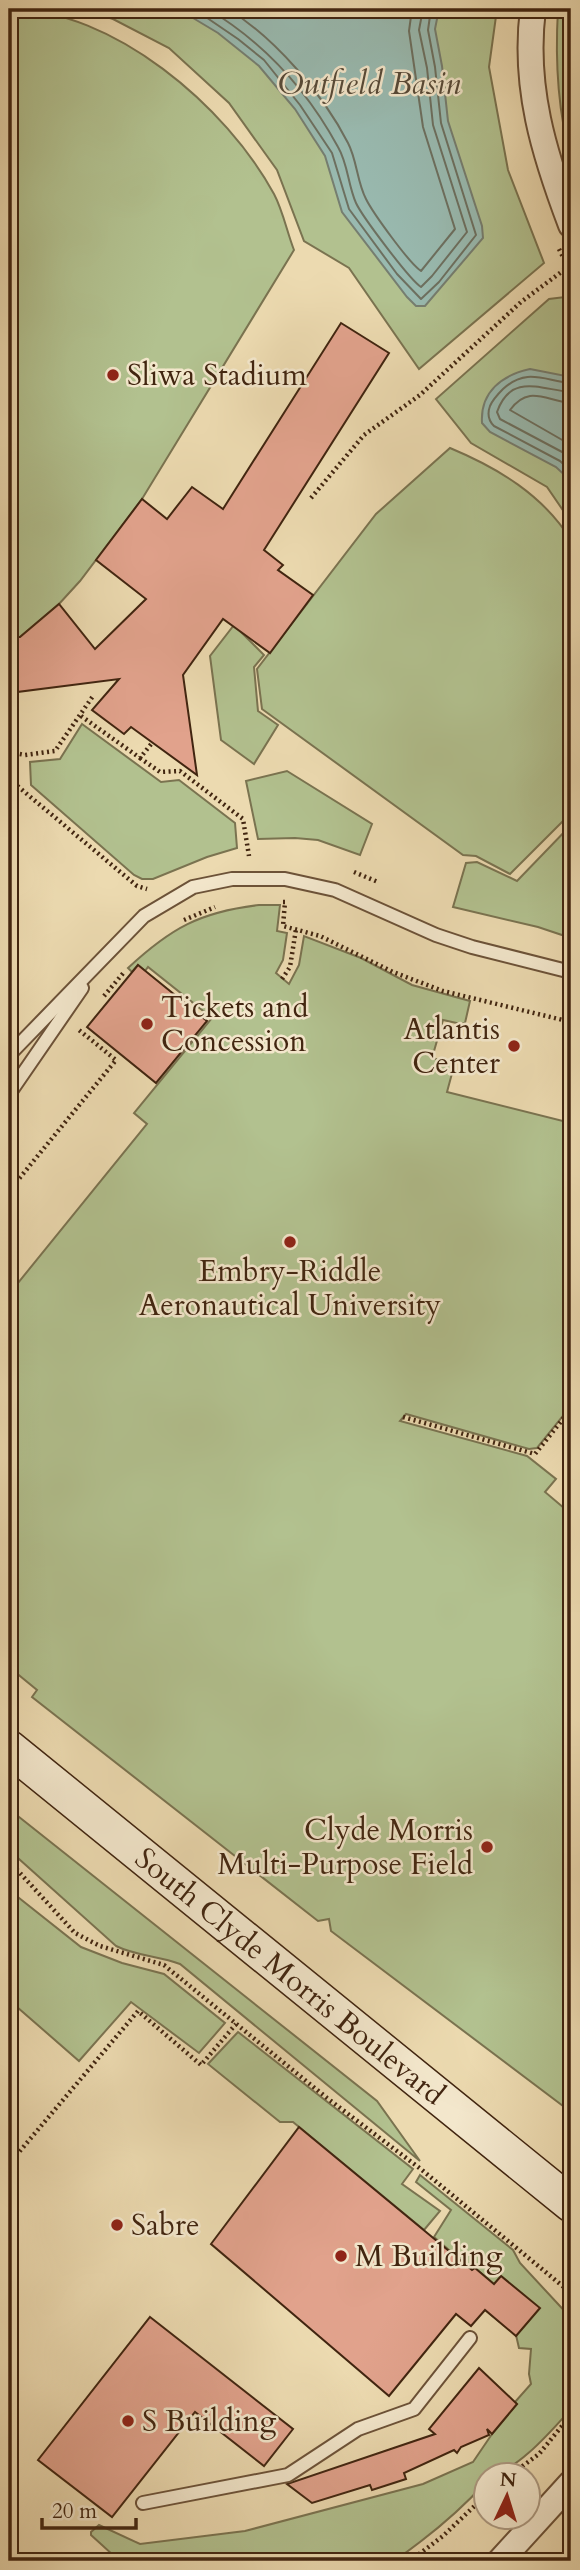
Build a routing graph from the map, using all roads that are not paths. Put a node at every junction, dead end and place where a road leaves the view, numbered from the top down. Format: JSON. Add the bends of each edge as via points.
{"nodes":[{"id":1,"x":533,"y":9,"type":"edge"},
{"id":2,"x":571,"y":225,"type":"edge"},
{"id":3,"x":100,"y":961,"type":"junction"},
{"id":4,"x":571,"y":972,"type":"edge"},
{"id":5,"x":9,"y":1055,"type":"edge"},
{"id":6,"x":9,"y":1094,"type":"edge"},
{"id":7,"x":9,"y":1748,"type":"edge"},
{"id":8,"x":571,"y":2204,"type":"edge"},
{"id":9,"x":470,"y":2338,"type":"dead end"},
{"id":10,"x":571,"y":2483,"type":"edge"},
{"id":11,"x":143,"y":2503,"type":"dead end"},
{"id":12,"x":500,"y":2561,"type":"edge"}],
"edges":[{"from":1,"to":2,"type":"street","via":[[531,90],[548,165]]},
{"from":3,"to":4,"type":"lane","via":[[144,916],[193,887],[232,879],[285,879],[335,890],[472,947]]},
{"from":3,"to":5,"type":"lane"},
{"from":3,"to":6,"type":"lane"},
{"from":7,"to":8,"type":"main road","name":"South Clyde Morris Boulevard"},
{"from":9,"to":11,"type":"lane","via":[[414,2409],[358,2429],[288,2475]]},
{"from":10,"to":12,"type":"street"}]}
